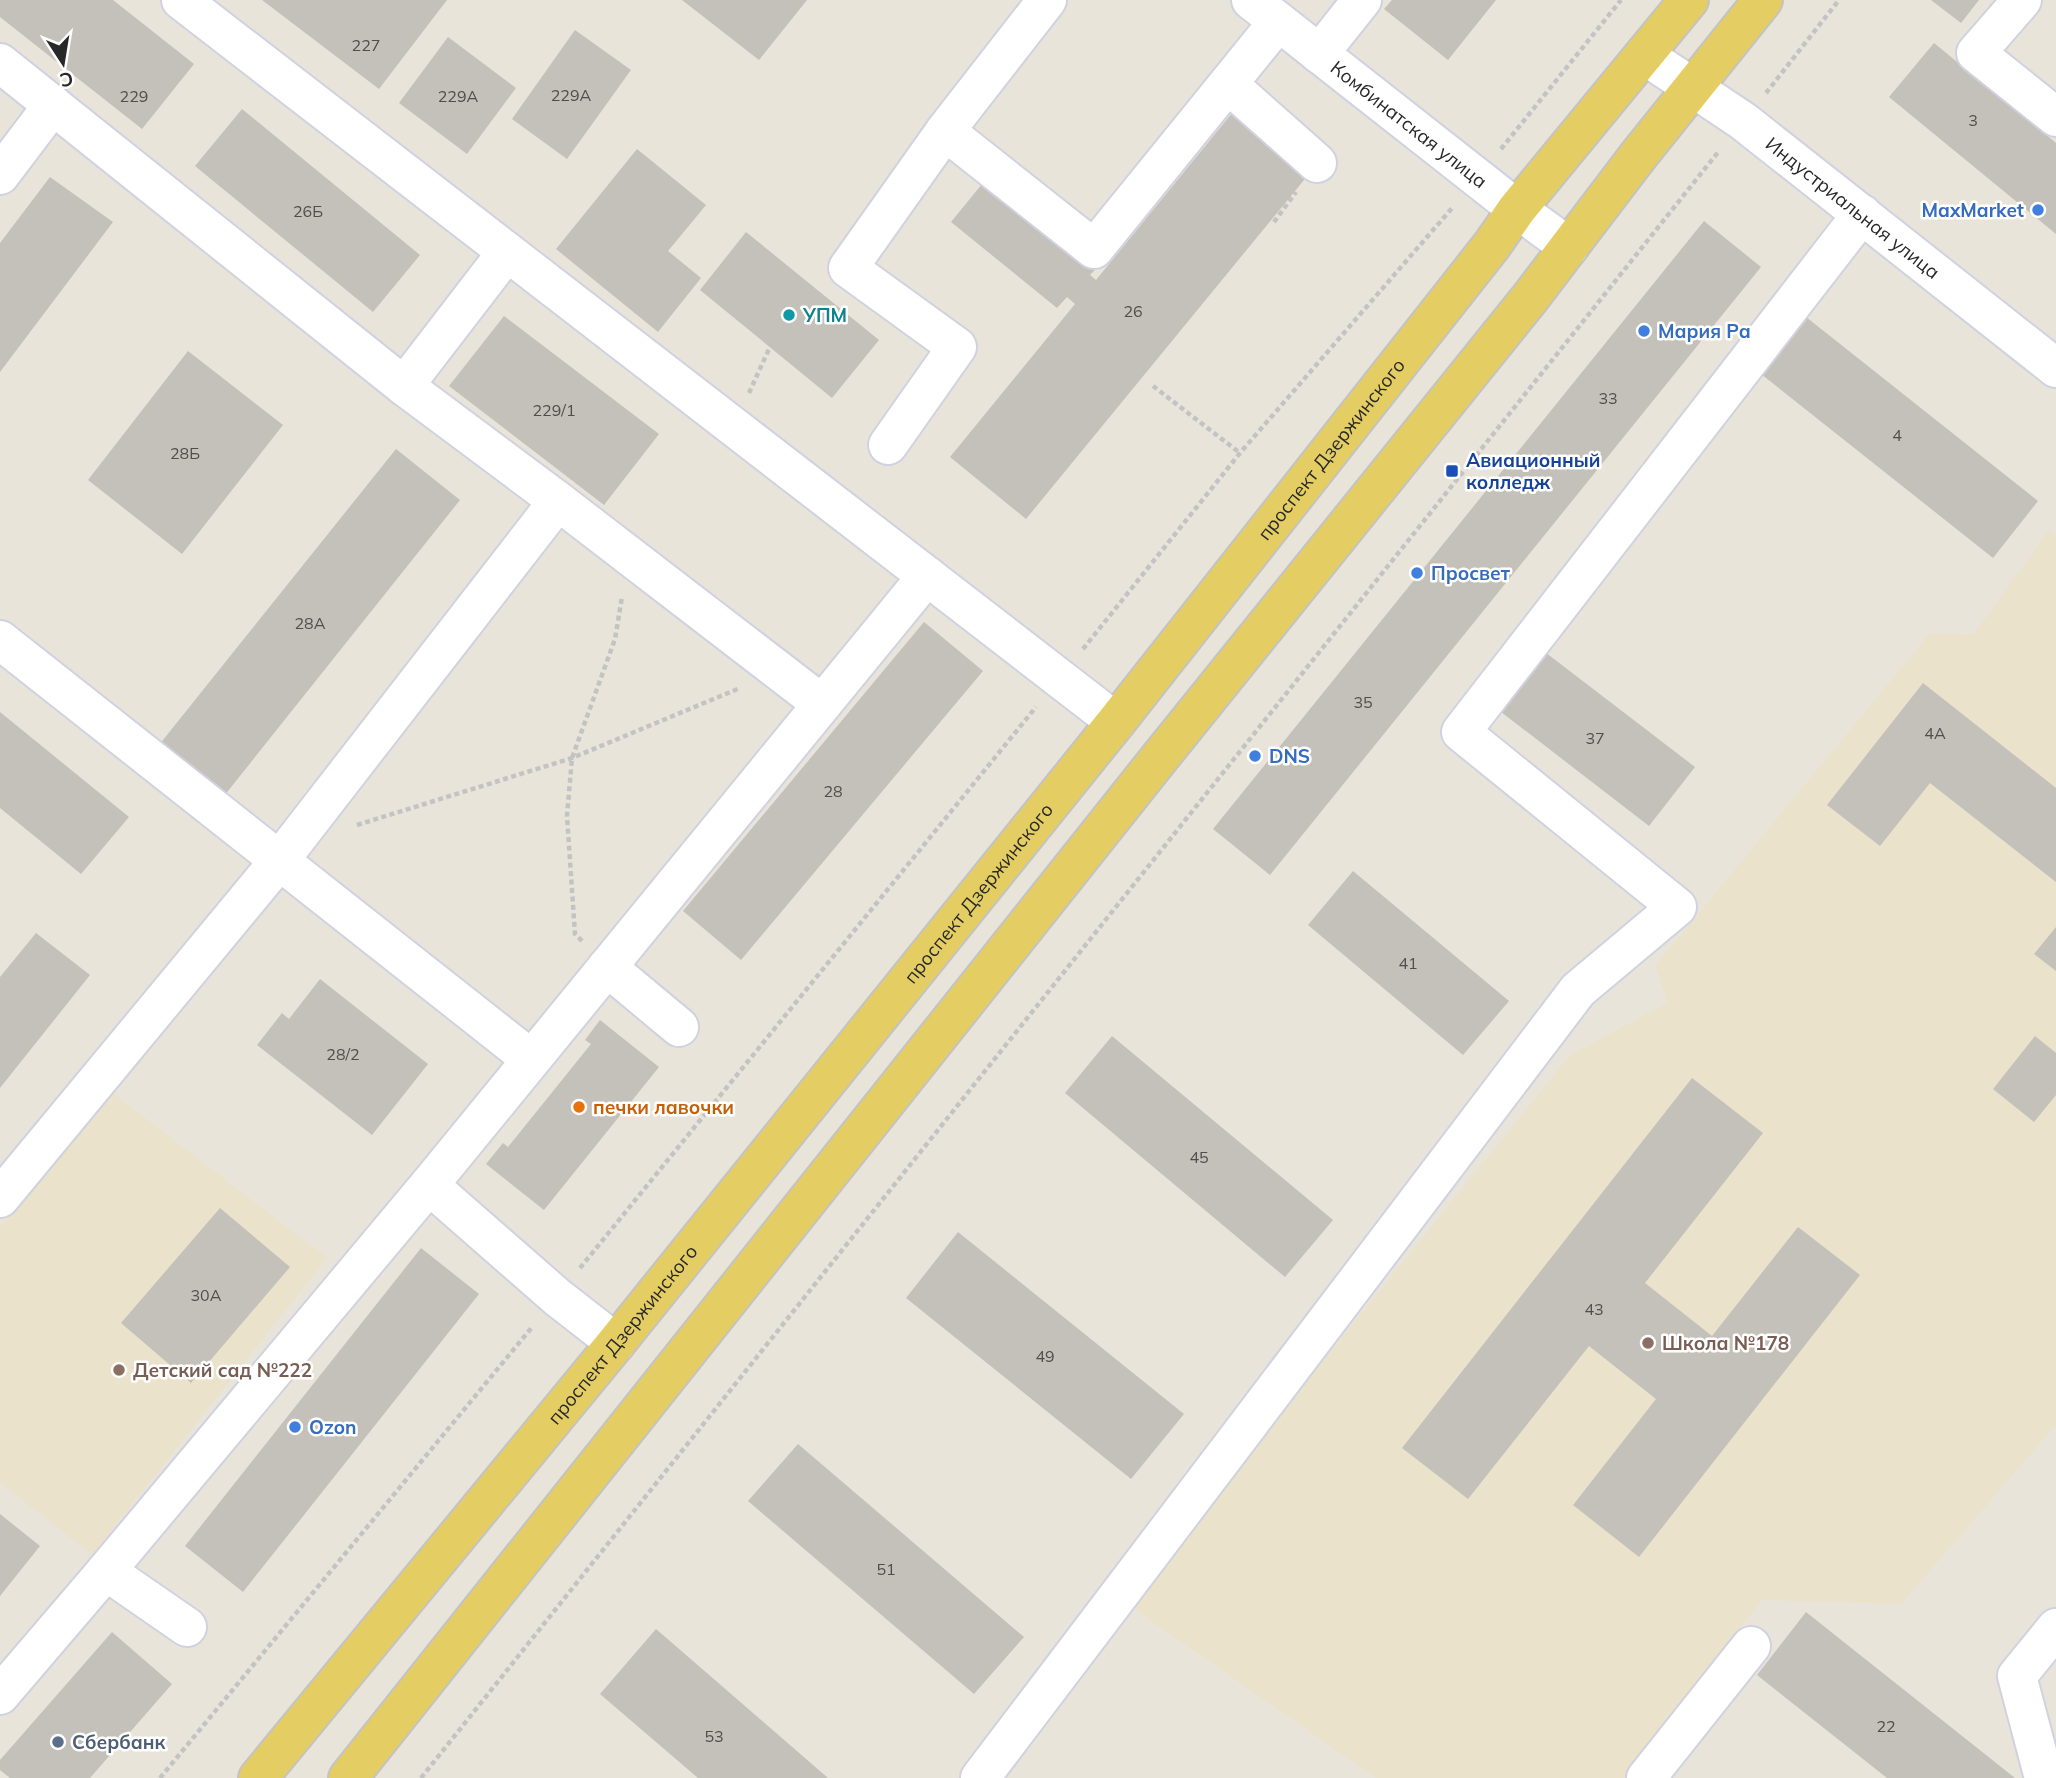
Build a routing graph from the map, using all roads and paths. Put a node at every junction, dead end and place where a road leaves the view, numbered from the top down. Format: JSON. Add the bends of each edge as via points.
{"nodes":[{"id":1,"x":180,"y":0,"type":"edge"},
{"id":2,"x":1047,"y":0,"type":"edge"},
{"id":3,"x":1362,"y":0,"type":"edge"},
{"id":4,"x":1621,"y":0,"type":"edge"},
{"id":5,"x":1689,"y":0,"type":"edge"},
{"id":6,"x":1763,"y":0,"type":"edge"},
{"id":7,"x":1839,"y":0,"type":"edge"},
{"id":8,"x":2022,"y":0,"type":"edge"},
{"id":9,"x":1264,"y":11,"type":"edge"},
{"id":10,"x":1319,"y":54,"type":"junction"},
{"id":11,"x":1644,"y":55,"type":"junction"},
{"id":12,"x":0,"y":63,"type":"edge"},
{"id":13,"x":1228,"y":84,"type":"junction"},
{"id":14,"x":1693,"y":87,"type":"junction"},
{"id":15,"x":53,"y":105,"type":"junction"},
{"id":16,"x":2056,"y":117,"type":"edge"},
{"id":17,"x":1743,"y":121,"type":"junction"},
{"id":18,"x":945,"y":131,"type":"junction"},
{"id":19,"x":1317,"y":163,"type":"dead end"},
{"id":20,"x":0,"y":175,"type":"edge"},
{"id":21,"x":1477,"y":178,"type":"junction"},
{"id":22,"x":1517,"y":209,"type":"junction"},
{"id":23,"x":1862,"y":214,"type":"junction"},
{"id":24,"x":1569,"y":247,"type":"junction"},
{"id":25,"x":507,"y":251,"type":"junction"},
{"id":26,"x":768,"y":349,"type":"dead end"},
{"id":27,"x":2056,"y":368,"type":"edge"},
{"id":28,"x":404,"y":386,"type":"junction"},
{"id":29,"x":1153,"y":386,"type":"dead end"},
{"id":30,"x":734,"y":427,"type":"junction"},
{"id":31,"x":888,"y":445,"type":"dead end"},
{"id":32,"x":1240,"y":453,"type":"junction"},
{"id":33,"x":558,"y":501,"type":"junction"},
{"id":34,"x":628,"y":555,"type":"junction"},
{"id":35,"x":927,"y":576,"type":"junction"},
{"id":36,"x":0,"y":640,"type":"edge"},
{"id":37,"x":780,"y":671,"type":"junction"},
{"id":38,"x":1060,"y":678,"type":"junction"},
{"id":39,"x":822,"y":704,"type":"junction"},
{"id":40,"x":1116,"y":722,"type":"junction"},
{"id":41,"x":572,"y":758,"type":"junction"},
{"id":42,"x":321,"y":807,"type":"junction"},
{"id":43,"x":279,"y":861,"type":"junction"},
{"id":44,"x":607,"y":967,"type":"junction"},
{"id":45,"x":679,"y":1027,"type":"dead end"},
{"id":46,"x":531,"y":1059,"type":"junction"},
{"id":47,"x":429,"y":1185,"type":"junction"},
{"id":48,"x":0,"y":1198,"type":"edge"},
{"id":49,"x":557,"y":1297,"type":"junction"},
{"id":50,"x":616,"y":1343,"type":"junction"},
{"id":51,"x":106,"y":1571,"type":"junction"},
{"id":52,"x":187,"y":1627,"type":"dead end"},
{"id":53,"x":2056,"y":1628,"type":"edge"},
{"id":54,"x":1751,"y":1646,"type":"dead end"},
{"id":55,"x":4,"y":1681,"type":"edge"},
{"id":56,"x":160,"y":1778,"type":"edge"},
{"id":57,"x":258,"y":1778,"type":"edge"},
{"id":58,"x":348,"y":1778,"type":"edge"},
{"id":59,"x":421,"y":1778,"type":"edge"},
{"id":60,"x":980,"y":1778,"type":"edge"},
{"id":61,"x":1646,"y":1778,"type":"edge"},
{"id":62,"x":2044,"y":1778,"type":"edge"}],
"edges":[{"from":1,"to":25,"type":"street"},
{"from":2,"to":18,"type":"street"},
{"from":3,"to":10,"type":"street"},
{"from":4,"to":21,"type":"path"},
{"from":5,"to":11,"type":"main road","name":"проспект Дзержинского"},
{"from":6,"to":14,"type":"main road"},
{"from":7,"to":17,"type":"path"},
{"from":8,"to":16,"type":"street","via":[[1976,53]]},
{"from":9,"to":10,"type":"street","name":"Комбинатская улица"},
{"from":9,"to":13,"type":"street"},
{"from":10,"to":21,"type":"street","name":"Комбинатская улица"},
{"from":11,"to":14,"type":"street","name":"Индустриальная улица"},
{"from":11,"to":22,"type":"main road","name":"проспект Дзержинского"},
{"from":12,"to":15,"type":"street"},
{"from":13,"to":18,"type":"street","via":[[1094,248]]},
{"from":13,"to":19,"type":"street"},
{"from":14,"to":17,"type":"street","name":"Индустриальная улица"},
{"from":14,"to":24,"type":"main road"},
{"from":15,"to":20,"type":"street"},
{"from":15,"to":28,"type":"street"},
{"from":17,"to":23,"type":"street","name":"Индустриальная улица"},
{"from":17,"to":59,"type":"path"},
{"from":18,"to":31,"type":"street","via":[[848,268],[957,347]]},
{"from":21,"to":22,"type":"street","name":"Комбинатская улица"},
{"from":21,"to":32,"type":"path"},
{"from":22,"to":24,"type":"street","name":"Комбинатская улица"},
{"from":22,"to":40,"type":"main road","name":"проспект Дзержинского"},
{"from":23,"to":27,"type":"street","name":"Индустриальная улица"},
{"from":23,"to":60,"type":"street","via":[[1461,732],[1677,907],[1578,990]]},
{"from":24,"to":58,"type":"main road"},
{"from":25,"to":28,"type":"street"},
{"from":25,"to":30,"type":"street"},
{"from":26,"to":30,"type":"path"},
{"from":28,"to":33,"type":"street"},
{"from":29,"to":32,"type":"path"},
{"from":30,"to":35,"type":"street"},
{"from":32,"to":38,"type":"path"},
{"from":33,"to":34,"type":"street"},
{"from":33,"to":42,"type":"street"},
{"from":34,"to":37,"type":"street"},
{"from":34,"to":41,"type":"path","via":[[615,639]]},
{"from":35,"to":38,"type":"street"},
{"from":35,"to":39,"type":"street"},
{"from":36,"to":43,"type":"street"},
{"from":37,"to":39,"type":"street"},
{"from":37,"to":41,"type":"path"},
{"from":38,"to":40,"type":"street"},
{"from":38,"to":49,"type":"path"},
{"from":39,"to":44,"type":"street"},
{"from":40,"to":50,"type":"main road","name":"проспект Дзержинского"},
{"from":41,"to":42,"type":"path","via":[[353,827]]},
{"from":41,"to":44,"type":"path","via":[[567,817],[575,934]]},
{"from":42,"to":43,"type":"street"},
{"from":43,"to":46,"type":"street"},
{"from":43,"to":48,"type":"street"},
{"from":44,"to":45,"type":"street"},
{"from":44,"to":46,"type":"street"},
{"from":46,"to":47,"type":"street"},
{"from":47,"to":49,"type":"street"},
{"from":47,"to":51,"type":"street"},
{"from":49,"to":50,"type":"street"},
{"from":49,"to":56,"type":"path"},
{"from":50,"to":57,"type":"main road","name":"проспект Дзержинского"},
{"from":51,"to":52,"type":"street"},
{"from":51,"to":55,"type":"street"},
{"from":53,"to":62,"type":"street","via":[[2017,1676]]},
{"from":54,"to":61,"type":"street"}]}
